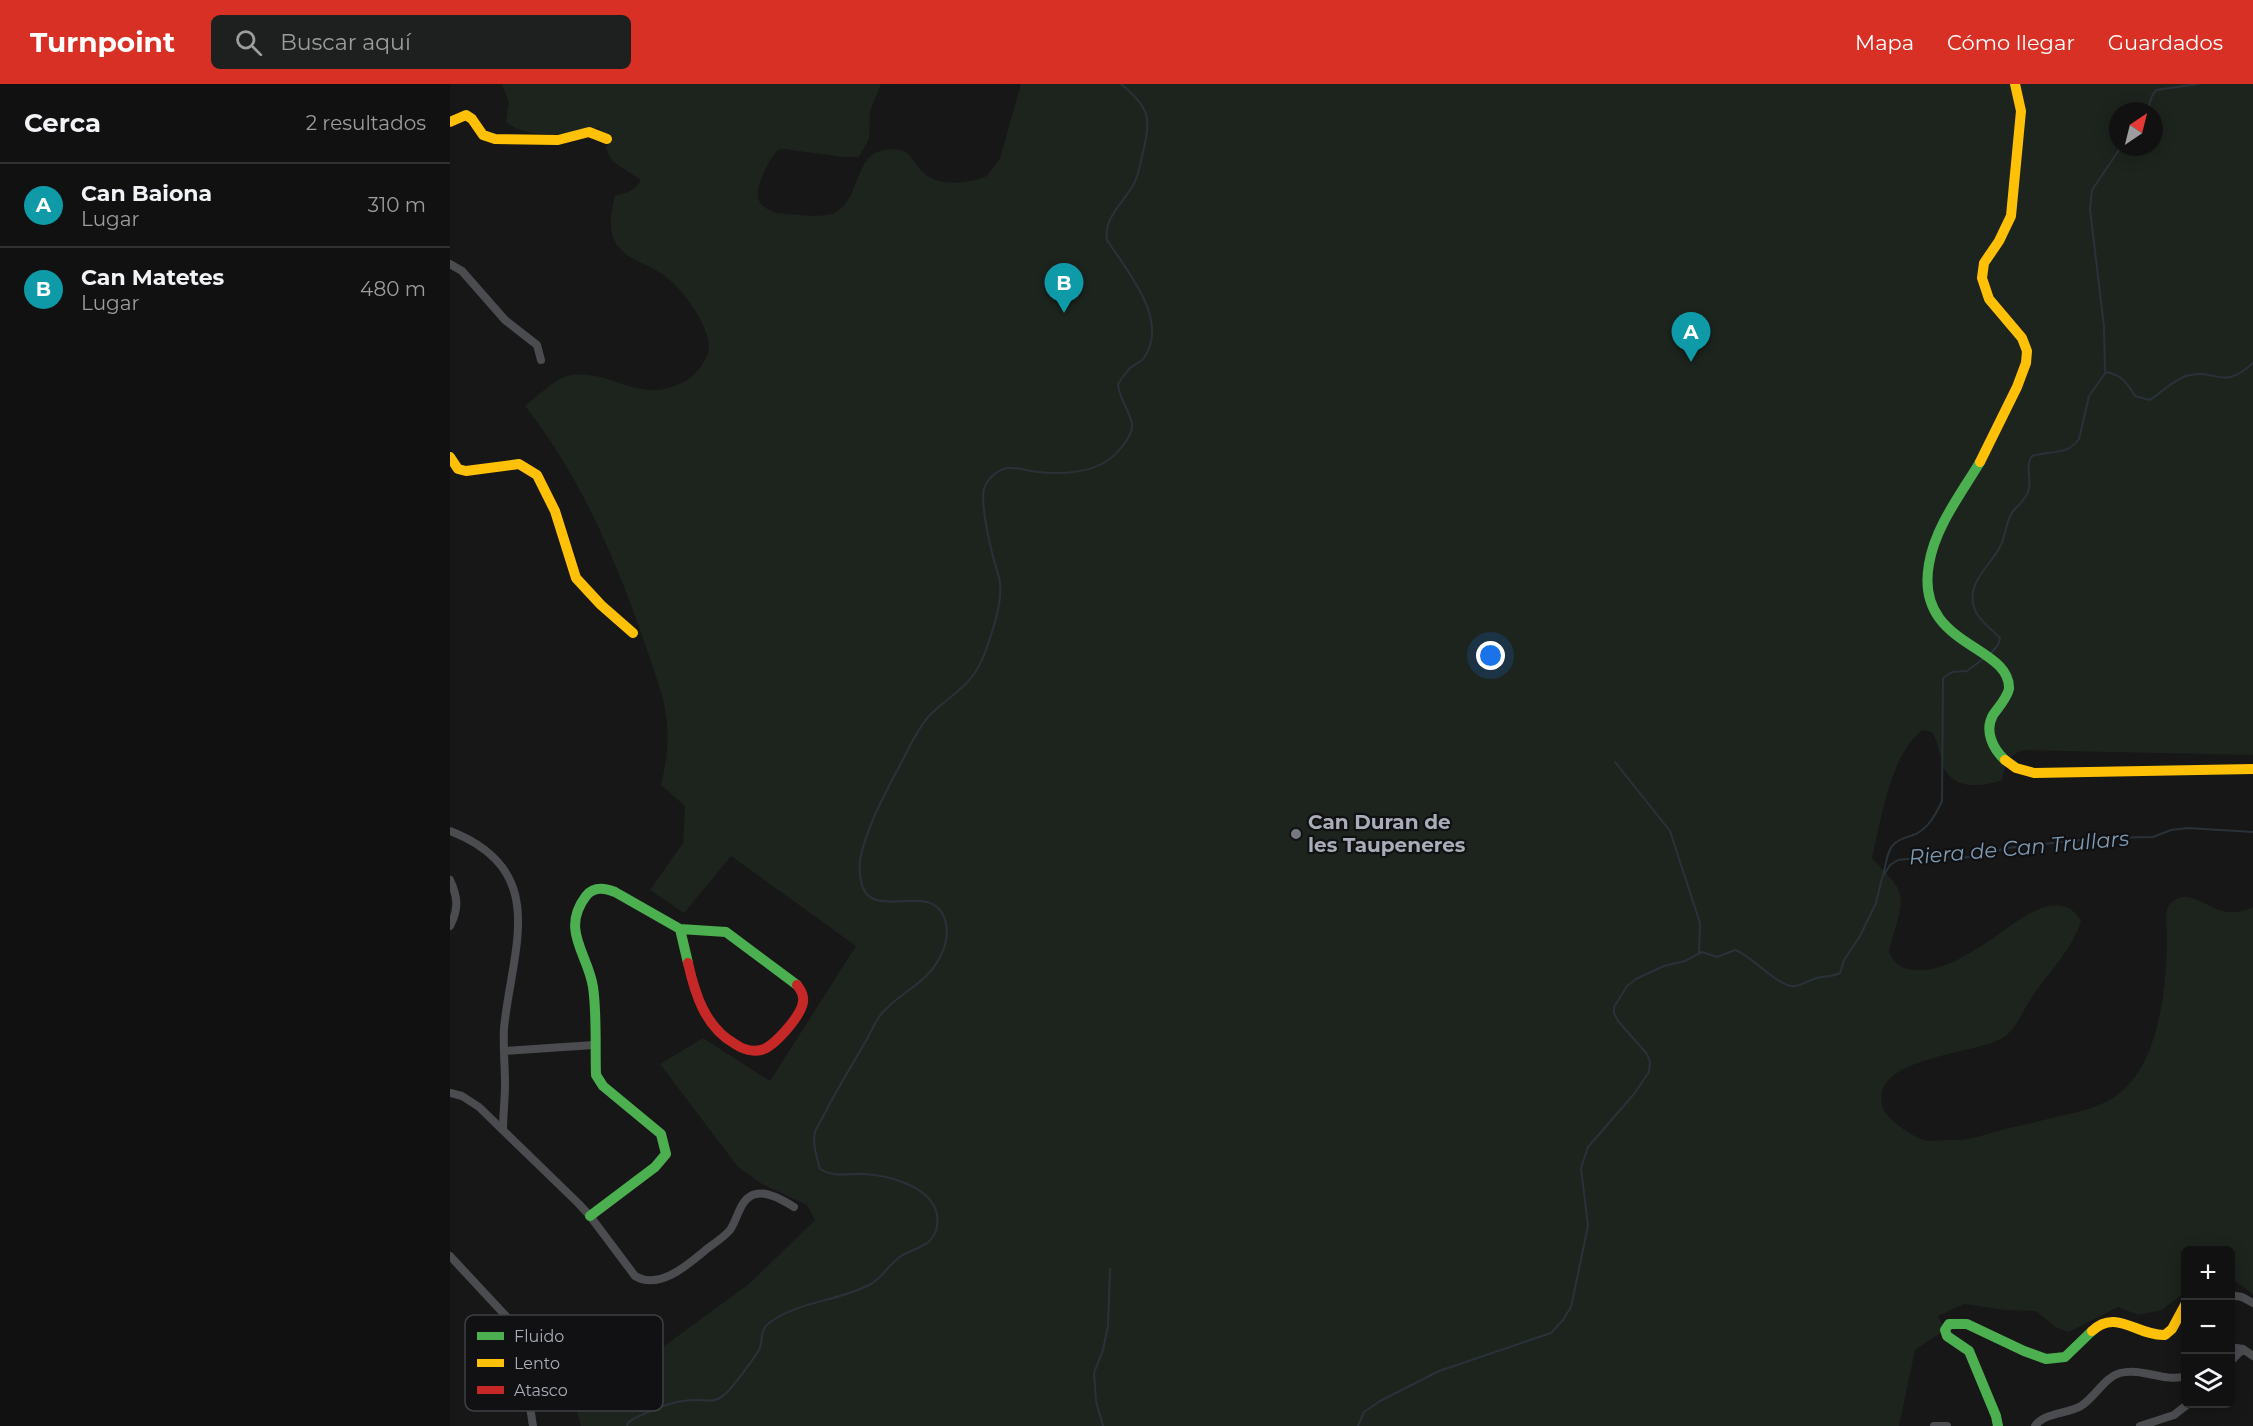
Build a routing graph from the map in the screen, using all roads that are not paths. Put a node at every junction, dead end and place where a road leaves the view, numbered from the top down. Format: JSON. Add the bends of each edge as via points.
{"nodes":[{"id":1,"x":2015,"y":84,"type":"edge"},
{"id":2,"x":450,"y":122,"type":"edge"},
{"id":3,"x":607,"y":139,"type":"dead end"},
{"id":4,"x":450,"y":264,"type":"edge"},
{"id":5,"x":541,"y":360,"type":"dead end"},
{"id":6,"x":450,"y":457,"type":"edge"},
{"id":7,"x":633,"y":633,"type":"dead end"},
{"id":8,"x":2253,"y":769,"type":"edge"},
{"id":9,"x":450,"y":831,"type":"edge"},
{"id":10,"x":450,"y":880,"type":"edge"},
{"id":11,"x":450,"y":926,"type":"edge"},
{"id":12,"x":680,"y":928,"type":"junction"},
{"id":13,"x":594,"y":1045,"type":"junction"},
{"id":14,"x":505,"y":1050,"type":"junction"},
{"id":15,"x":450,"y":1093,"type":"edge"},
{"id":16,"x":503,"y":1130,"type":"junction"},
{"id":17,"x":794,"y":1207,"type":"dead end"},
{"id":18,"x":591,"y":1216,"type":"junction"},
{"id":19,"x":450,"y":1256,"type":"edge"},
{"id":20,"x":2235,"y":1296,"type":"edge"},
{"id":21,"x":2253,"y":1303,"type":"edge"},
{"id":22,"x":2181,"y":1312,"type":"edge"},
{"id":23,"x":505,"y":1315,"type":"edge"},
{"id":24,"x":2235,"y":1348,"type":"edge"},
{"id":25,"x":2242,"y":1349,"type":"junction"},
{"id":26,"x":2253,"y":1356,"type":"edge"},
{"id":27,"x":2235,"y":1357,"type":"edge"},
{"id":28,"x":2181,"y":1377,"type":"edge"},
{"id":29,"x":2183,"y":1408,"type":"edge"},
{"id":30,"x":532,"y":1411,"type":"edge"},
{"id":31,"x":534,"y":1426,"type":"edge"},
{"id":32,"x":1934,"y":1426,"type":"edge"},
{"id":33,"x":1947,"y":1426,"type":"edge"},
{"id":34,"x":1998,"y":1426,"type":"edge"},
{"id":35,"x":2035,"y":1426,"type":"edge"},
{"id":36,"x":2140,"y":1426,"type":"edge"}],
"edges":[{"from":1,"to":8,"type":"street","via":[[2021,111],[2011,216],[1984,263],[1982,278],[1989,299],[2022,338],[2026,363],[1986,450],[1947,516],[1931,556],[1929,602],[1938,621],[2007,677],[2008,691],[1991,722],[1991,734],[2002,758],[2017,769],[2034,773]]},
{"from":2,"to":3,"type":"street","via":[[466,115],[483,135],[499,140],[558,140],[589,132]]},
{"from":4,"to":5,"type":"street","via":[[462,271],[505,320],[537,345]]},
{"from":6,"to":7,"type":"street","via":[[458,469],[466,471],[519,464],[537,475],[555,511],[576,578]]},
{"from":9,"to":14,"type":"street","via":[[472,840],[494,857],[518,904]]},
{"from":10,"to":11,"type":"street","via":[[458,904]]},
{"from":12,"to":12,"type":"street","via":[[699,1002],[714,1028],[748,1049],[760,1050],[773,1044],[802,1006],[802,993],[795,982],[726,932]]},
{"from":12,"to":13,"type":"street","via":[[610,889],[594,889],[582,899],[574,927],[593,986]]},
{"from":13,"to":14,"type":"street"},
{"from":13,"to":18,"type":"street","via":[[599,1081],[661,1134],[666,1154],[655,1167]]},
{"from":14,"to":16,"type":"street"},
{"from":15,"to":16,"type":"street","via":[[471,1101]]},
{"from":16,"to":18,"type":"street"},
{"from":17,"to":18,"type":"street","via":[[771,1196],[752,1196],[742,1205],[726,1234],[672,1274],[651,1280],[635,1276]]},
{"from":19,"to":23,"type":"street"},
{"from":20,"to":21,"type":"street"},
{"from":22,"to":34,"type":"street","via":[[2171,1331],[2159,1335],[2109,1321],[2076,1349],[2055,1359],[2024,1352],[1966,1324],[1949,1324],[1947,1336],[1969,1352]]},
{"from":24,"to":25,"type":"street"},
{"from":25,"to":26,"type":"street"},
{"from":25,"to":27,"type":"street"},
{"from":28,"to":35,"type":"street","via":[[2118,1373],[2080,1406],[2047,1416]]},
{"from":29,"to":36,"type":"street","via":[[2174,1415]]},
{"from":30,"to":31,"type":"street"},
{"from":32,"to":33,"type":"street"}]}
